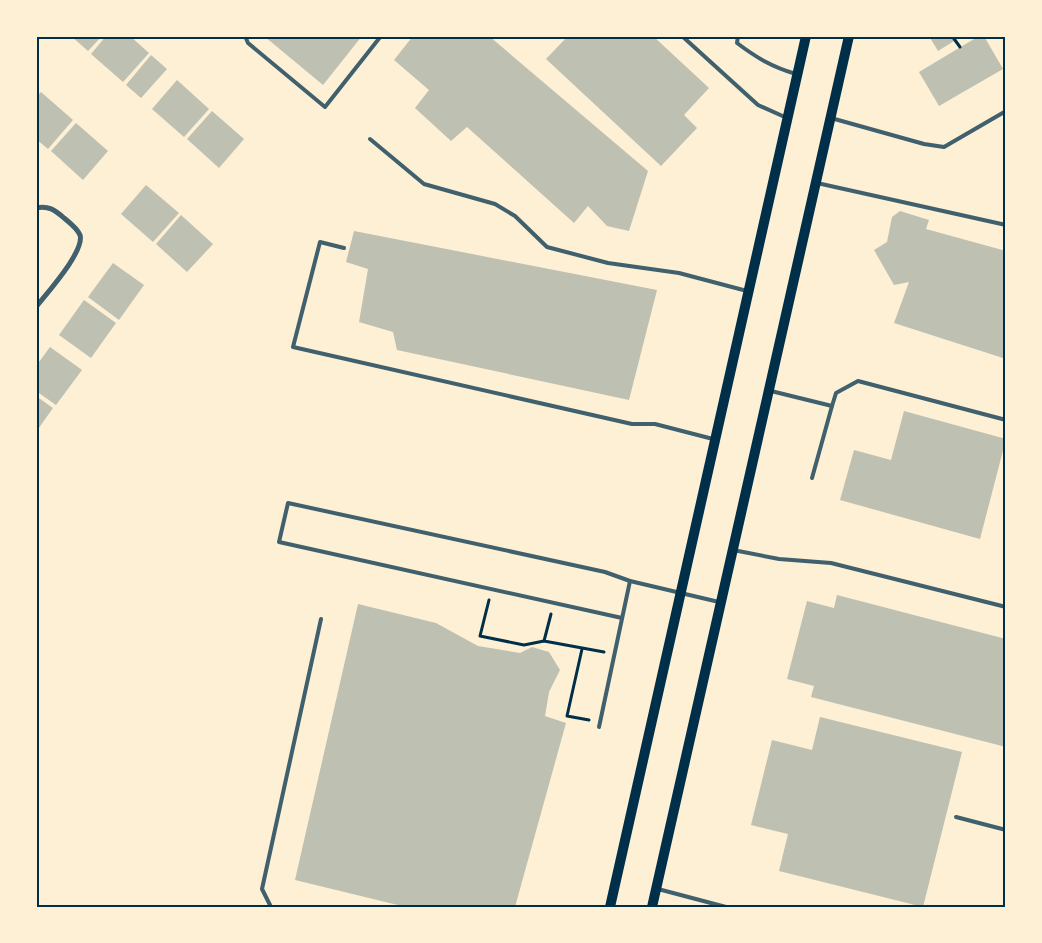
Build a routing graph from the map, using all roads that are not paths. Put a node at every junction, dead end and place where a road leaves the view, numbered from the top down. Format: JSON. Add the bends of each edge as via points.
{"nodes":[{"id":1,"x":245,"y":36,"type":"edge"},
{"id":2,"x":381,"y":36,"type":"edge"},
{"id":3,"x":682,"y":36,"type":"edge"},
{"id":4,"x":738,"y":36,"type":"edge"},
{"id":5,"x":806,"y":36,"type":"edge"},
{"id":6,"x":849,"y":36,"type":"edge"},
{"id":7,"x":797,"y":75,"type":"junction"},
{"id":8,"x":1006,"y":111,"type":"edge"},
{"id":9,"x":788,"y":118,"type":"junction"},
{"id":10,"x":830,"y":118,"type":"junction"},
{"id":11,"x":370,"y":139,"type":"dead end"},
{"id":12,"x":815,"y":182,"type":"junction"},
{"id":13,"x":36,"y":208,"type":"edge"},
{"id":14,"x":1006,"y":225,"type":"edge"},
{"id":15,"x":344,"y":248,"type":"dead end"},
{"id":16,"x":749,"y":291,"type":"junction"},
{"id":17,"x":36,"y":307,"type":"edge"},
{"id":18,"x":768,"y":390,"type":"junction"},
{"id":19,"x":832,"y":406,"type":"junction"},
{"id":20,"x":1006,"y":420,"type":"edge"},
{"id":21,"x":716,"y":439,"type":"junction"},
{"id":22,"x":812,"y":478,"type":"dead end"},
{"id":23,"x":733,"y":550,"type":"junction"},
{"id":24,"x":630,"y":581,"type":"junction"},
{"id":25,"x":681,"y":592,"type":"junction"},
{"id":26,"x":721,"y":603,"type":"junction"},
{"id":27,"x":1006,"y":607,"type":"edge"},
{"id":28,"x":622,"y":618,"type":"junction"},
{"id":29,"x":321,"y":619,"type":"dead end"},
{"id":30,"x":599,"y":724,"type":"road end"},
{"id":31,"x":956,"y":817,"type":"dead end"},
{"id":32,"x":1006,"y":830,"type":"edge"},
{"id":33,"x":656,"y":889,"type":"junction"},
{"id":34,"x":271,"y":907,"type":"edge"},
{"id":35,"x":610,"y":907,"type":"edge"},
{"id":36,"x":652,"y":907,"type":"edge"},
{"id":37,"x":726,"y":907,"type":"edge"}],
"edges":[{"from":1,"to":2,"type":"lane","via":[[325,107]]},
{"from":3,"to":9,"type":"lane","via":[[758,106]]},
{"from":4,"to":7,"type":"lane","via":[[737,43],[760,60]]},
{"from":5,"to":7,"type":"main road"},
{"from":6,"to":10,"type":"main road"},
{"from":7,"to":9,"type":"main road"},
{"from":8,"to":10,"type":"lane","via":[[944,146],[924,144]]},
{"from":9,"to":16,"type":"main road"},
{"from":10,"to":12,"type":"main road"},
{"from":11,"to":16,"type":"lane","via":[[424,184],[495,204],[524,223],[547,247],[608,263],[679,273]]},
{"from":12,"to":14,"type":"lane"},
{"from":12,"to":18,"type":"main road"},
{"from":13,"to":17,"type":"street","via":[[55,210],[76,229],[80,240],[76,254]]},
{"from":15,"to":21,"type":"lane","via":[[320,242],[293,347],[632,424],[655,424]]},
{"from":16,"to":21,"type":"main road"},
{"from":18,"to":19,"type":"lane"},
{"from":18,"to":23,"type":"main road"},
{"from":19,"to":20,"type":"lane","via":[[836,393],[858,381]]},
{"from":19,"to":22,"type":"lane"},
{"from":21,"to":25,"type":"main road"},
{"from":23,"to":26,"type":"main road"},
{"from":23,"to":27,"type":"lane","via":[[779,559],[831,562]]},
{"from":24,"to":25,"type":"lane"},
{"from":24,"to":28,"type":"lane"},
{"from":24,"to":28,"type":"lane","via":[[605,572],[288,503],[279,542]]},
{"from":25,"to":26,"type":"lane"},
{"from":25,"to":35,"type":"main road"},
{"from":26,"to":33,"type":"main road"},
{"from":28,"to":30,"type":"lane"},
{"from":29,"to":34,"type":"lane","via":[[262,889]]},
{"from":31,"to":32,"type":"lane"},
{"from":33,"to":36,"type":"main road"},
{"from":33,"to":37,"type":"lane"}]}
